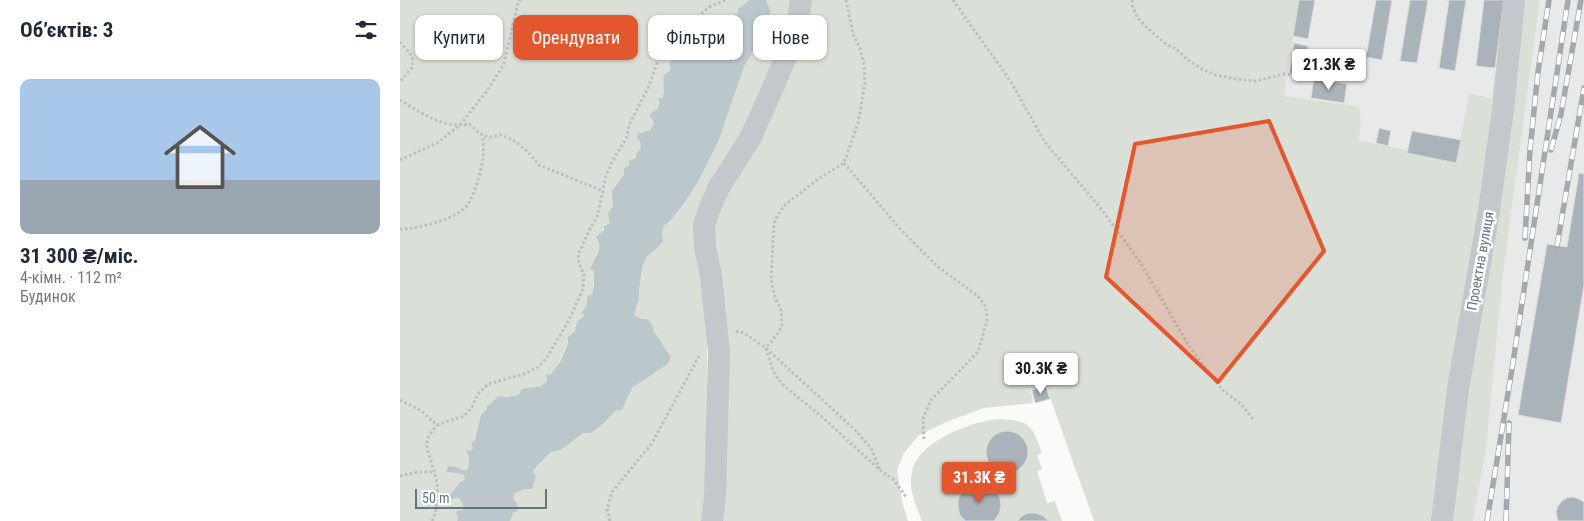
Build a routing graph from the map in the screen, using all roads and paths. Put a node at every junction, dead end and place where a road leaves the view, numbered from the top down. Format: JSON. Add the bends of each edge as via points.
{"nodes":[{"id":1,"x":521,"y":0,"type":"edge"},
{"id":2,"x":726,"y":0,"type":"edge"},
{"id":3,"x":801,"y":0,"type":"edge"},
{"id":4,"x":846,"y":0,"type":"edge"},
{"id":5,"x":953,"y":0,"type":"edge"},
{"id":6,"x":1132,"y":0,"type":"edge"},
{"id":7,"x":1514,"y":0,"type":"edge"},
{"id":8,"x":400,"y":42,"type":"edge"},
{"id":9,"x":1323,"y":69,"type":"dead end"},
{"id":10,"x":400,"y":82,"type":"edge"},
{"id":11,"x":400,"y":100,"type":"edge"},
{"id":12,"x":459,"y":126,"type":"junction"},
{"id":13,"x":483,"y":136,"type":"junction"},
{"id":14,"x":400,"y":160,"type":"edge"},
{"id":15,"x":844,"y":163,"type":"junction"},
{"id":16,"x":603,"y":191,"type":"junction"},
{"id":17,"x":400,"y":229,"type":"edge"},
{"id":18,"x":717,"y":331,"type":"junction"},
{"id":19,"x":766,"y":348,"type":"junction"},
{"id":20,"x":400,"y":400,"type":"edge"},
{"id":21,"x":1254,"y":420,"type":"dead end"},
{"id":22,"x":437,"y":425,"type":"junction"},
{"id":23,"x":924,"y":440,"type":"dead end"},
{"id":24,"x":880,"y":470,"type":"junction"},
{"id":25,"x":435,"y":472,"type":"junction"},
{"id":26,"x":400,"y":476,"type":"edge"},
{"id":27,"x":906,"y":497,"type":"dead end"},
{"id":28,"x":432,"y":521,"type":"edge"},
{"id":29,"x":610,"y":521,"type":"edge"},
{"id":30,"x":712,"y":521,"type":"edge"},
{"id":31,"x":1442,"y":521,"type":"edge"}],
"edges":[{"from":1,"to":12,"type":"path","via":[[504,64]]},
{"from":2,"to":16,"type":"path","via":[[709,7],[664,47],[629,125],[627,137],[606,176]]},
{"from":3,"to":18,"type":"lane","via":[[788,52],[774,85],[750,137],[708,210],[704,226],[705,246]]},
{"from":4,"to":15,"type":"path","via":[[853,34],[864,63],[865,83],[858,123]]},
{"from":5,"to":21,"type":"path","via":[[1011,82],[1044,141],[1102,210],[1140,262],[1189,346],[1222,390]]},
{"from":6,"to":9,"type":"path","via":[[1138,18],[1166,44],[1216,75],[1256,81],[1284,74],[1308,77]]},
{"from":7,"to":31,"type":"lane","name":"Проектна вулиця","via":[[1504,110],[1458,388]]},
{"from":8,"to":10,"type":"path","via":[[412,56],[413,66]]},
{"from":11,"to":12,"type":"path","via":[[428,118]]},
{"from":12,"to":13,"type":"path","via":[[468,124]]},
{"from":12,"to":14,"type":"path","via":[[437,143]]},
{"from":13,"to":16,"type":"path","via":[[501,135],[513,140],[539,165]]},
{"from":13,"to":17,"type":"path","via":[[483,158],[469,203],[464,209],[429,225]]},
{"from":15,"to":19,"type":"path","via":[[817,180],[778,214],[774,224],[771,279],[781,310],[782,325]]},
{"from":15,"to":23,"type":"path","via":[[902,231],[938,267],[978,296],[986,307],[988,321],[978,352],[931,400],[923,418]]},
{"from":16,"to":22,"type":"path","via":[[597,216],[578,255],[584,275],[583,289],[546,359],[524,374],[488,384],[464,416]]},
{"from":18,"to":19,"type":"path","via":[[744,333]]},
{"from":18,"to":29,"type":"path","via":[[709,338],[652,443],[612,492],[607,509]]},
{"from":18,"to":30,"type":"lane","via":[[719,352]]},
{"from":19,"to":24,"type":"path","via":[[855,430],[871,448]]},
{"from":19,"to":24,"type":"path","via":[[773,371],[782,384]]},
{"from":20,"to":22,"type":"path","via":[[420,410]]},
{"from":22,"to":25,"type":"path","via":[[427,440]]},
{"from":24,"to":27,"type":"path","via":[[893,479]]},
{"from":25,"to":26,"type":"path"},
{"from":25,"to":28,"type":"path","via":[[438,493]]}]}
